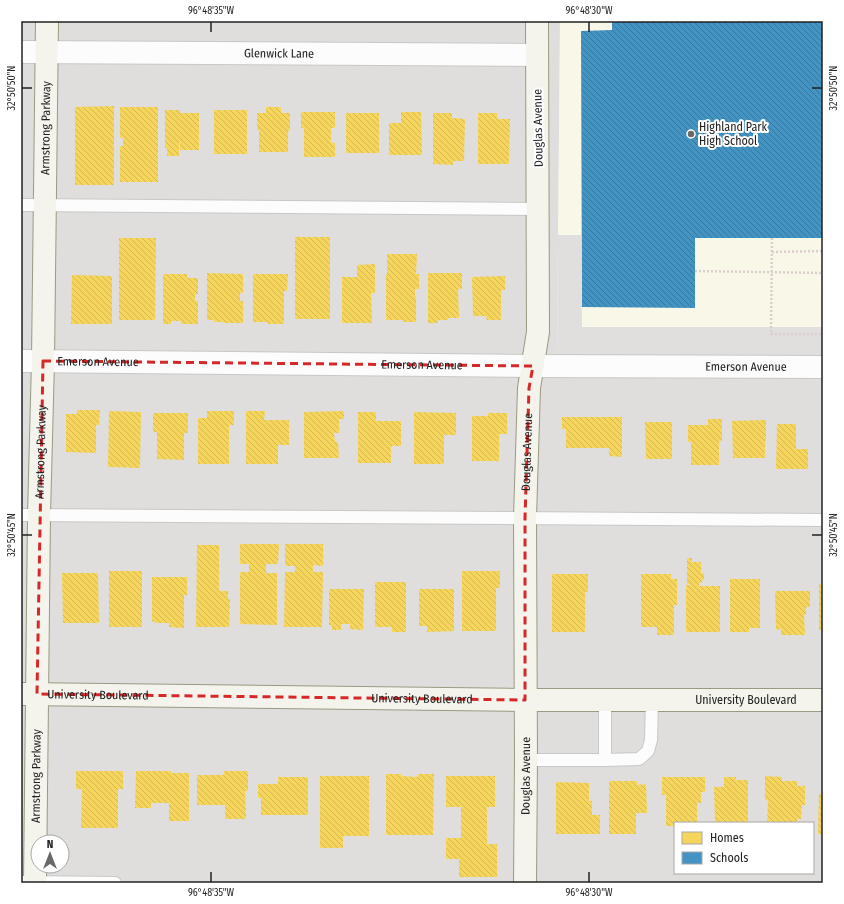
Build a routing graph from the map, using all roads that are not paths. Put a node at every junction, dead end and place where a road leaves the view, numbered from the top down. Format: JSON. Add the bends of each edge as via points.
{"nodes":[{"id":1,"x":47,"y":21,"type":"edge"},
{"id":2,"x":538,"y":21,"type":"edge"},
{"id":3,"x":21,"y":52,"type":"edge"},
{"id":4,"x":47,"y":52,"type":"junction"},
{"id":5,"x":537,"y":55,"type":"junction"},
{"id":6,"x":21,"y":205,"type":"edge"},
{"id":7,"x":44,"y":205,"type":"junction"},
{"id":8,"x":538,"y":209,"type":"junction"},
{"id":9,"x":21,"y":361,"type":"edge"},
{"id":10,"x":43,"y":361,"type":"junction"},
{"id":11,"x":533,"y":366,"type":"junction"},
{"id":12,"x":823,"y":367,"type":"edge"},
{"id":13,"x":30,"y":515,"type":"edge"},
{"id":14,"x":525,"y":518,"type":"junction"},
{"id":15,"x":823,"y":520,"type":"edge"},
{"id":16,"x":29,"y":694,"type":"edge"},
{"id":17,"x":525,"y":700,"type":"junction"},
{"id":18,"x":605,"y":700,"type":"junction"},
{"id":19,"x":652,"y":700,"type":"junction"},
{"id":20,"x":823,"y":700,"type":"edge"},
{"id":21,"x":526,"y":760,"type":"junction"},
{"id":22,"x":605,"y":760,"type":"junction"},
{"id":23,"x":31,"y":882,"type":"edge"},
{"id":24,"x":115,"y":883,"type":"edge"},
{"id":25,"x":524,"y":883,"type":"edge"}],
"edges":[{"from":1,"to":4,"type":"street","name":"Armstrong Parkway"},
{"from":2,"to":5,"type":"street","name":"Douglas Avenue"},
{"from":3,"to":4,"type":"street","name":"Glenwick Lane"},
{"from":4,"to":5,"type":"street","name":"Glenwick Lane"},
{"from":4,"to":7,"type":"street","name":"Armstrong Parkway"},
{"from":5,"to":8,"type":"street","name":"Douglas Avenue"},
{"from":6,"to":7,"type":"lane"},
{"from":7,"to":8,"type":"lane"},
{"from":7,"to":10,"type":"street","name":"Armstrong Parkway"},
{"from":8,"to":11,"type":"street","name":"Douglas Avenue","via":[[538,332]]},
{"from":9,"to":10,"type":"street","name":"Emerson Avenue"},
{"from":10,"to":11,"type":"street","name":"Emerson Avenue"},
{"from":10,"to":13,"type":"street","name":"Armstrong Parkway"},
{"from":11,"to":12,"type":"street","name":"Emerson Avenue"},
{"from":11,"to":14,"type":"street","name":"Douglas Avenue","via":[[529,388]]},
{"from":13,"to":14,"type":"lane"},
{"from":13,"to":16,"type":"street","name":"Armstrong Parkway"},
{"from":14,"to":15,"type":"lane"},
{"from":14,"to":17,"type":"street","name":"Douglas Avenue"},
{"from":16,"to":17,"type":"street","name":"University Boulevard"},
{"from":16,"to":23,"type":"street","name":"Armstrong Parkway"},
{"from":17,"to":18,"type":"street","name":"University Boulevard"},
{"from":17,"to":21,"type":"street","name":"Douglas Avenue"},
{"from":18,"to":19,"type":"street","name":"University Boulevard"},
{"from":18,"to":22,"type":"lane"},
{"from":19,"to":20,"type":"street","name":"University Boulevard"},
{"from":19,"to":22,"type":"lane","via":[[651,740],[648,751],[639,758]]},
{"from":21,"to":22,"type":"lane"},
{"from":21,"to":25,"type":"street","name":"Douglas Avenue"},
{"from":23,"to":24,"type":"lane"}]}
